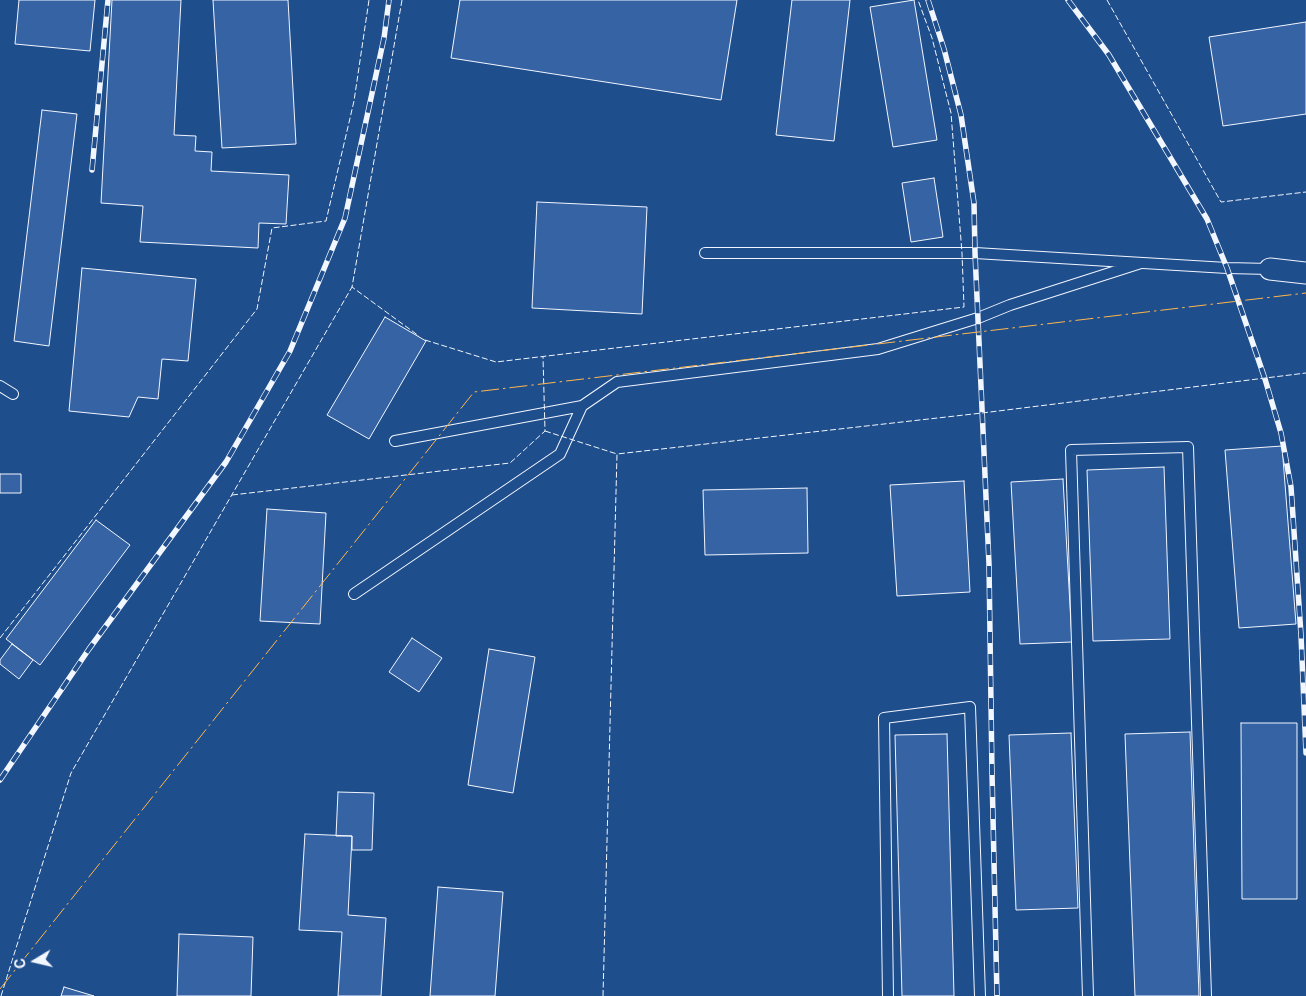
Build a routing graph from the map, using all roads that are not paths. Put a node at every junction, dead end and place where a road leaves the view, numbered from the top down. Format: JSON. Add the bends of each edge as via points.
{"nodes":[{"id":1,"x":705,"y":253,"type":"dead end"},
{"id":2,"x":1142,"y":263,"type":"junction"},
{"id":3,"x":1270,"y":269,"type":"joint"},
{"id":4,"x":1306,"y":273,"type":"edge"},
{"id":5,"x":0,"y":386,"type":"edge"},
{"id":6,"x":13,"y":394,"type":"dead end"},
{"id":7,"x":582,"y":406,"type":"junction"},
{"id":8,"x":395,"y":441,"type":"dead end"},
{"id":9,"x":354,"y":594,"type":"dead end"},
{"id":10,"x":888,"y":996,"type":"edge"},
{"id":11,"x":980,"y":996,"type":"edge"},
{"id":12,"x":1088,"y":996,"type":"edge"},
{"id":13,"x":1206,"y":996,"type":"edge"}],
"edges":[{"from":1,"to":2,"type":"lane","via":[[974,253]]},
{"from":2,"to":3,"type":"lane"},
{"from":2,"to":7,"type":"lane","via":[[878,349],[617,382]]},
{"from":3,"to":4,"type":"street"},
{"from":5,"to":6,"type":"lane"},
{"from":7,"to":8,"type":"lane"},
{"from":7,"to":9,"type":"lane","via":[[560,454]]},
{"from":10,"to":11,"type":"lane","via":[[884,718],[970,707]]},
{"from":12,"to":13,"type":"lane","via":[[1071,450],[1188,447]]}]}
